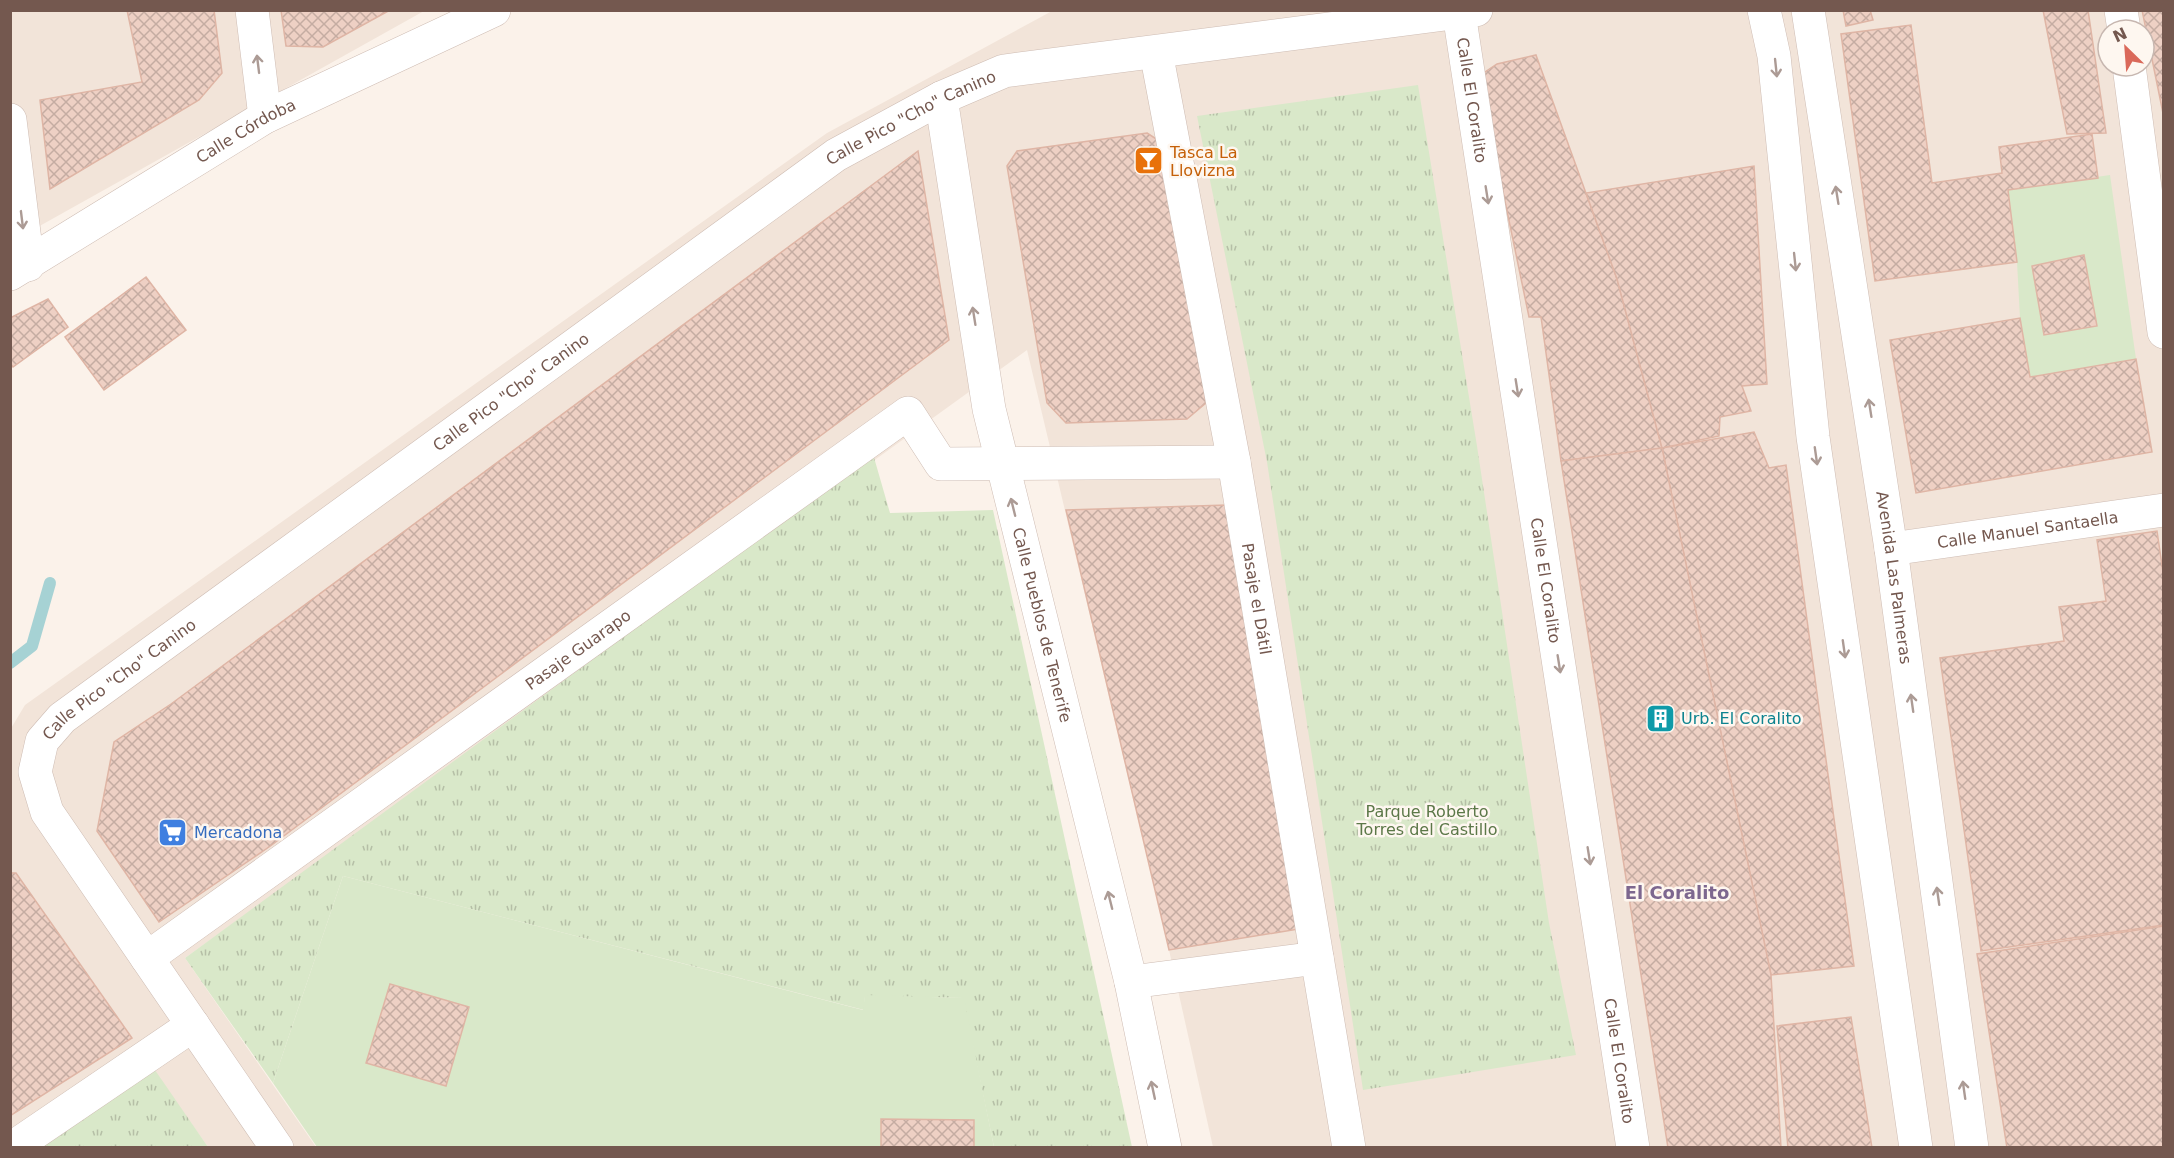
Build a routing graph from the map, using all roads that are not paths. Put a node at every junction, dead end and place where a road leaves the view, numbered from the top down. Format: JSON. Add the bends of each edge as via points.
{"nodes":[{"id":1,"x":252,"y":10,"type":"edge"},
{"id":2,"x":495,"y":10,"type":"edge"},
{"id":3,"x":1764,"y":10,"type":"edge"},
{"id":4,"x":1808,"y":10,"type":"edge"},
{"id":5,"x":1467,"y":12,"type":"edge"},
{"id":6,"x":1156,"y":52,"type":"junction"},
{"id":7,"x":2131,"y":78,"type":"edge"},
{"id":8,"x":941,"y":98,"type":"junction"},
{"id":9,"x":265,"y":117,"type":"junction"},
{"id":10,"x":10,"y":120,"type":"edge"},
{"id":11,"x":19,"y":270,"type":"edge"},
{"id":12,"x":2163,"y":332,"type":"edge"},
{"id":13,"x":1234,"y":462,"type":"junction"},
{"id":14,"x":1003,"y":464,"type":"junction"},
{"id":15,"x":2163,"y":510,"type":"edge"},
{"id":16,"x":1891,"y":549,"type":"junction"},
{"id":17,"x":147,"y":958,"type":"junction"},
{"id":18,"x":1317,"y":958,"type":"junction"},
{"id":19,"x":1131,"y":982,"type":"junction"},
{"id":20,"x":193,"y":1025,"type":"junction"},
{"id":21,"x":12,"y":1148,"type":"edge"},
{"id":22,"x":277,"y":1148,"type":"edge"},
{"id":23,"x":1165,"y":1148,"type":"edge"},
{"id":24,"x":1349,"y":1148,"type":"edge"},
{"id":25,"x":1633,"y":1148,"type":"edge"},
{"id":26,"x":1916,"y":1148,"type":"edge"},
{"id":27,"x":1972,"y":1148,"type":"edge"}],
"edges":[{"from":9,"to":1,"type":"street","one_way":true},
{"from":2,"to":9,"type":"street","name":"Calle Córdoba"},
{"from":3,"to":26,"type":"street","one_way":true,"via":[[1774,56],[1813,437]]},
{"from":16,"to":4,"type":"street","name":"Avenida Las Palmeras","one_way":true},
{"from":5,"to":6,"type":"street","name":"Calle Pico \"Cho\" Canino"},
{"from":5,"to":25,"type":"street","name":"Calle El Coralito","one_way":true},
{"from":6,"to":8,"type":"street","name":"Calle Pico \"Cho\" Canino","via":[[1004,71]]},
{"from":6,"to":13,"type":"street","name":"Pasaje el Dátil"},
{"from":7,"to":12,"type":"street"},
{"from":14,"to":8,"type":"street","name":"Calle Pueblos de Tenerife","one_way":true,"via":[[989,409]]},
{"from":8,"to":17,"type":"street","name":"Calle Pico \"Cho\" Canino","via":[[836,155],[55,726],[42,741],[35,772],[47,812]]},
{"from":9,"to":11,"type":"street","name":"Calle Córdoba"},
{"from":10,"to":11,"type":"street","one_way":true},
{"from":13,"to":14,"type":"street"},
{"from":13,"to":18,"type":"street","name":"Pasaje el Dátil"},
{"from":14,"to":17,"type":"street","name":"Pasaje Guarapo","via":[[941,464],[908,413]]},
{"from":19,"to":14,"type":"street","name":"Calle Pueblos de Tenerife","one_way":true},
{"from":15,"to":16,"type":"street","name":"Calle Manuel Santaella"},
{"from":27,"to":16,"type":"street","name":"Avenida Las Palmeras","one_way":true},
{"from":17,"to":20,"type":"street","name":"Calle Pico \"Cho\" Canino"},
{"from":18,"to":19,"type":"street"},
{"from":18,"to":24,"type":"street","name":"Pasaje el Dátil"},
{"from":23,"to":19,"type":"street","name":"Calle Pueblos de Tenerife","one_way":true},
{"from":20,"to":21,"type":"street"},
{"from":20,"to":22,"type":"street","name":"Calle Pico \"Cho\" Canino"}]}
